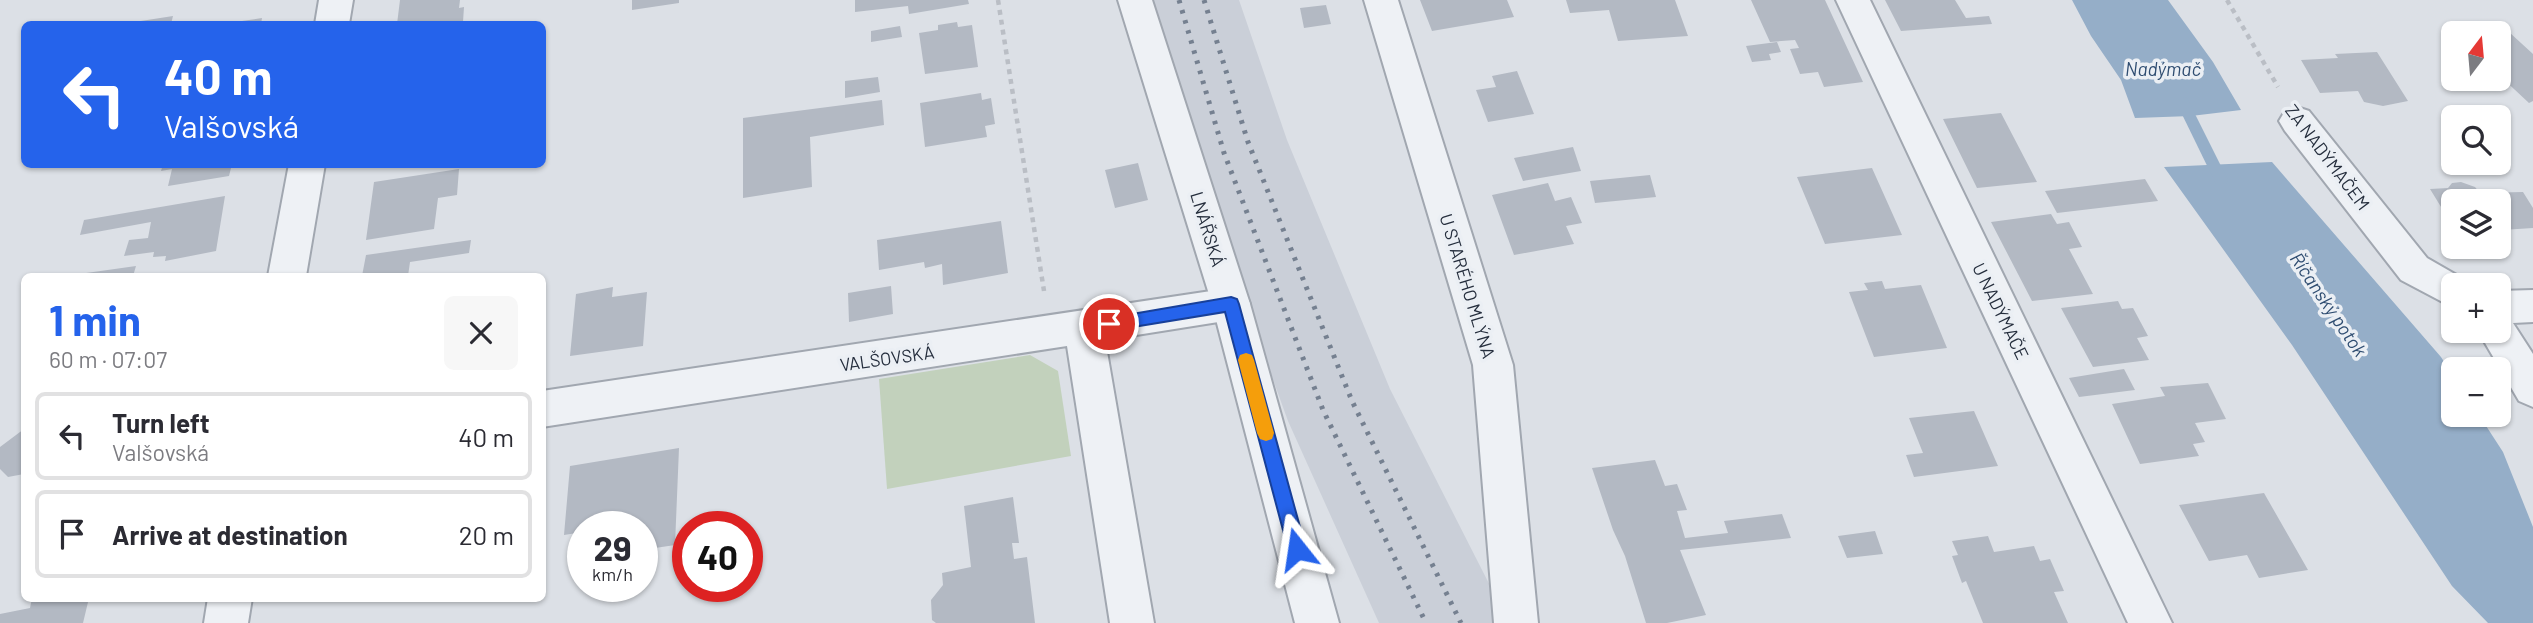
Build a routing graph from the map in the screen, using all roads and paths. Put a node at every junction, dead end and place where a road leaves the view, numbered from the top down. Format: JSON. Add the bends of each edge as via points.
{"nodes":[{"id":1,"x":336,"y":0,"type":"edge"},
{"id":2,"x":998,"y":0,"type":"edge"},
{"id":3,"x":1135,"y":0,"type":"edge"},
{"id":4,"x":1381,"y":0,"type":"edge"},
{"id":5,"x":1853,"y":0,"type":"edge"},
{"id":6,"x":2227,"y":0,"type":"edge"},
{"id":7,"x":332,"y":21,"type":"edge"},
{"id":8,"x":2297,"y":121,"type":"joint"},
{"id":9,"x":306,"y":168,"type":"edge"},
{"id":10,"x":289,"y":273,"type":"edge"},
{"id":11,"x":2441,"y":285,"type":"edge"},
{"id":12,"x":1231,"y":304,"type":"junction"},
{"id":13,"x":2533,"y":306,"type":"edge"},
{"id":14,"x":2511,"y":307,"type":"edge"},
{"id":15,"x":1068,"y":331,"type":"junction"},
{"id":16,"x":2504,"y":343,"type":"edge"},
{"id":17,"x":2533,"y":389,"type":"edge"},
{"id":18,"x":546,"y":408,"type":"edge"},
{"id":19,"x":229,"y":602,"type":"edge"},
{"id":20,"x":226,"y":623,"type":"edge"},
{"id":21,"x":1132,"y":623,"type":"edge"},
{"id":22,"x":1317,"y":623,"type":"edge"},
{"id":23,"x":1516,"y":623,"type":"edge"},
{"id":24,"x":2150,"y":623,"type":"edge"}],
"edges":[{"from":1,"to":7,"type":"street"},
{"from":2,"to":15,"type":"path"},
{"from":3,"to":12,"type":"street","name":"LNÁŘSKÁ"},
{"from":4,"to":23,"type":"street","name":"U STARÉHO MLÝNA","via":[[1493,365]]},
{"from":5,"to":24,"type":"street","name":"U NADÝMAČE"},
{"from":6,"to":8,"type":"path","name":"ZA NADÝMAČEM"},
{"from":8,"to":11,"type":"street","name":"ZA NADÝMAČEM","via":[[2414,269]]},
{"from":9,"to":10,"type":"street"},
{"from":12,"to":15,"type":"street","name":"VALŠOVSKÁ"},
{"from":12,"to":22,"type":"street","name":"LNÁŘSKÁ"},
{"from":13,"to":14,"type":"street"},
{"from":15,"to":18,"type":"street","name":"VALŠOVSKÁ"},
{"from":15,"to":21,"type":"street"},
{"from":16,"to":17,"type":"street"},
{"from":19,"to":20,"type":"street"}]}
